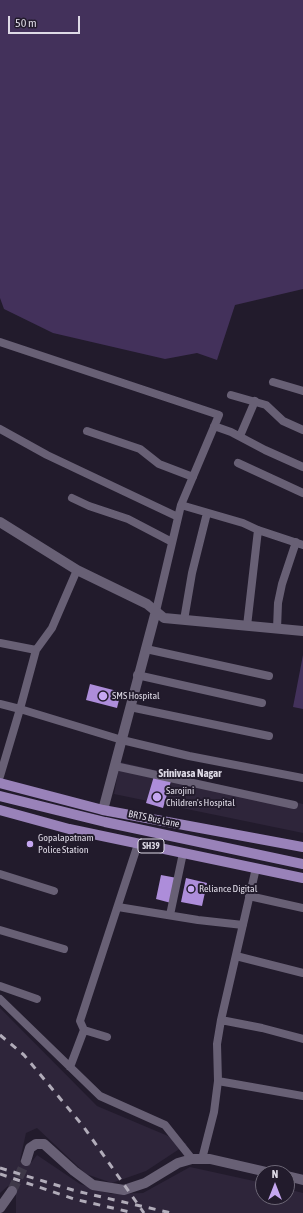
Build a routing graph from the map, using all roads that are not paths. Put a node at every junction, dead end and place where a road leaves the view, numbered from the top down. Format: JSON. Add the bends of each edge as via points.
{"nodes":[{"id":1,"x":0,"y":342,"type":"edge"},
{"id":2,"x":273,"y":382,"type":"dead end"},
{"id":3,"x":303,"y":391,"type":"edge"},
{"id":4,"x":231,"y":395,"type":"dead end"},
{"id":5,"x":255,"y":402,"type":"junction"},
{"id":6,"x":214,"y":426,"type":"junction"},
{"id":7,"x":0,"y":429,"type":"edge"},
{"id":8,"x":303,"y":430,"type":"edge"},
{"id":9,"x":87,"y":431,"type":"dead end"},
{"id":10,"x":240,"y":436,"type":"junction"},
{"id":11,"x":238,"y":463,"type":"dead end"},
{"id":12,"x":303,"y":467,"type":"edge"},
{"id":13,"x":193,"y":477,"type":"junction"},
{"id":14,"x":303,"y":493,"type":"edge"},
{"id":15,"x":72,"y":498,"type":"dead end"},
{"id":16,"x":181,"y":505,"type":"junction"},
{"id":17,"x":207,"y":513,"type":"junction"},
{"id":18,"x":178,"y":517,"type":"junction"},
{"id":19,"x":0,"y":522,"type":"edge"},
{"id":20,"x":258,"y":530,"type":"junction"},
{"id":21,"x":172,"y":542,"type":"junction"},
{"id":22,"x":300,"y":544,"type":"edge"},
{"id":23,"x":77,"y":570,"type":"junction"},
{"id":24,"x":156,"y":611,"type":"junction"},
{"id":25,"x":184,"y":620,"type":"junction"},
{"id":26,"x":248,"y":626,"type":"junction"},
{"id":27,"x":277,"y":629,"type":"junction"},
{"id":28,"x":303,"y":632,"type":"edge"},
{"id":29,"x":0,"y":643,"type":"edge"},
{"id":30,"x":146,"y":649,"type":"junction"},
{"id":31,"x":36,"y":650,"type":"junction"},
{"id":32,"x":138,"y":675,"type":"junction"},
{"id":33,"x":269,"y":676,"type":"dead end"},
{"id":34,"x":262,"y":703,"type":"dead end"},
{"id":35,"x":0,"y":704,"type":"edge"},
{"id":36,"x":130,"y":707,"type":"junction"},
{"id":37,"x":20,"y":709,"type":"junction"},
{"id":38,"x":269,"y":736,"type":"dead end"},
{"id":39,"x":122,"y":740,"type":"junction"},
{"id":40,"x":115,"y":766,"type":"junction"},
{"id":41,"x":0,"y":776,"type":"edge"},
{"id":42,"x":303,"y":778,"type":"edge"},
{"id":43,"x":0,"y":782,"type":"edge"},
{"id":44,"x":0,"y":796,"type":"edge"},
{"id":45,"x":294,"y":805,"type":"dead end"},
{"id":46,"x":103,"y":810,"type":"junction"},
{"id":47,"x":0,"y":811,"type":"edge"},
{"id":48,"x":138,"y":844,"type":"junction"},
{"id":49,"x":303,"y":847,"type":"edge"},
{"id":50,"x":183,"y":853,"type":"junction"},
{"id":51,"x":303,"y":864,"type":"edge"},
{"id":52,"x":256,"y":868,"type":"junction"},
{"id":53,"x":0,"y":874,"type":"edge"},
{"id":54,"x":303,"y":878,"type":"edge"},
{"id":55,"x":54,"y":890,"type":"dead end"},
{"id":56,"x":250,"y":896,"type":"junction"},
{"id":57,"x":118,"y":906,"type":"junction"},
{"id":58,"x":303,"y":908,"type":"edge"},
{"id":59,"x":170,"y":915,"type":"junction"},
{"id":60,"x":243,"y":925,"type":"junction"},
{"id":61,"x":0,"y":930,"type":"edge"},
{"id":62,"x":64,"y":949,"type":"dead end"},
{"id":63,"x":236,"y":956,"type":"junction"},
{"id":64,"x":303,"y":973,"type":"edge"},
{"id":65,"x":0,"y":986,"type":"edge"},
{"id":66,"x":0,"y":999,"type":"edge"},
{"id":67,"x":37,"y":999,"type":"dead end"},
{"id":68,"x":221,"y":1020,"type":"junction"},
{"id":69,"x":84,"y":1030,"type":"junction"},
{"id":70,"x":107,"y":1037,"type":"dead end"},
{"id":71,"x":303,"y":1039,"type":"edge"},
{"id":72,"x":70,"y":1067,"type":"junction"},
{"id":73,"x":218,"y":1082,"type":"junction"},
{"id":74,"x":303,"y":1096,"type":"edge"},
{"id":75,"x":197,"y":1158,"type":"junction"},
{"id":76,"x":26,"y":1161,"type":"tunnel mouth"},
{"id":77,"x":255,"y":1169,"type":"edge"},
{"id":78,"x":12,"y":1191,"type":"tunnel mouth"},
{"id":79,"x":0,"y":1208,"type":"edge"}],
"edges":[{"from":1,"to":6,"type":"street","via":[[219,415]]},
{"from":2,"to":3,"type":"street"},
{"from":4,"to":5,"type":"street"},
{"from":5,"to":8,"type":"street","via":[[266,405],[283,421]]},
{"from":5,"to":10,"type":"street"},
{"from":6,"to":10,"type":"street"},
{"from":6,"to":13,"type":"street"},
{"from":7,"to":18,"type":"street","via":[[47,455]]},
{"from":9,"to":13,"type":"street","via":[[140,449],[159,464]]},
{"from":10,"to":12,"type":"street"},
{"from":11,"to":14,"type":"street"},
{"from":13,"to":16,"type":"street"},
{"from":15,"to":21,"type":"street","via":[[128,519]]},
{"from":16,"to":17,"type":"street"},
{"from":16,"to":18,"type":"street"},
{"from":17,"to":20,"type":"street"},
{"from":17,"to":25,"type":"street","via":[[192,573]]},
{"from":18,"to":21,"type":"street"},
{"from":19,"to":23,"type":"street"},
{"from":20,"to":22,"type":"street"},
{"from":20,"to":26,"type":"street"},
{"from":21,"to":24,"type":"street"},
{"from":22,"to":27,"type":"street","via":[[282,584]]},
{"from":23,"to":24,"type":"street","via":[[147,604]]},
{"from":23,"to":31,"type":"street","via":[[52,628]]},
{"from":24,"to":25,"type":"street","via":[[164,618]]},
{"from":24,"to":30,"type":"street"},
{"from":25,"to":26,"type":"street"},
{"from":26,"to":27,"type":"street"},
{"from":27,"to":28,"type":"street"},
{"from":29,"to":31,"type":"street"},
{"from":30,"to":32,"type":"street"},
{"from":30,"to":33,"type":"street"},
{"from":31,"to":37,"type":"street"},
{"from":32,"to":34,"type":"street"},
{"from":32,"to":36,"type":"street"},
{"from":35,"to":37,"type":"street"},
{"from":36,"to":38,"type":"street"},
{"from":36,"to":39,"type":"street"},
{"from":37,"to":39,"type":"street"},
{"from":37,"to":41,"type":"street"},
{"from":39,"to":40,"type":"street"},
{"from":39,"to":42,"type":"street"},
{"from":40,"to":45,"type":"street"},
{"from":40,"to":46,"type":"street"},
{"from":43,"to":46,"type":"main road"},
{"from":44,"to":51,"type":"main road","name":"BRTS Bus Lane","via":[[105,822]]},
{"from":46,"to":49,"type":"main road"},
{"from":47,"to":48,"type":"main road","number":"SH39"},
{"from":48,"to":50,"type":"main road","number":"SH39"},
{"from":48,"to":57,"type":"street"},
{"from":50,"to":52,"type":"main road","number":"SH39"},
{"from":50,"to":59,"type":"street"},
{"from":52,"to":54,"type":"main road","number":"SH39"},
{"from":52,"to":56,"type":"street"},
{"from":53,"to":55,"type":"street"},
{"from":56,"to":58,"type":"street"},
{"from":56,"to":60,"type":"street"},
{"from":57,"to":59,"type":"street"},
{"from":57,"to":69,"type":"street","via":[[80,1021]]},
{"from":59,"to":60,"type":"street"},
{"from":60,"to":63,"type":"street"},
{"from":61,"to":62,"type":"street"},
{"from":63,"to":64,"type":"street"},
{"from":63,"to":68,"type":"street"},
{"from":65,"to":67,"type":"street"},
{"from":66,"to":72,"type":"street"},
{"from":68,"to":71,"type":"street"},
{"from":68,"to":73,"type":"street","via":[[217,1044]]},
{"from":69,"to":70,"type":"street"},
{"from":69,"to":72,"type":"street"},
{"from":72,"to":75,"type":"street","via":[[100,1096],[165,1125]]},
{"from":73,"to":74,"type":"street"},
{"from":73,"to":75,"type":"street","via":[[214,1112]]},
{"from":75,"to":76,"type":"street","via":[[178,1163],[144,1183],[124,1190],[93,1185],[44,1144],[36,1144],[30,1148]]},
{"from":75,"to":77,"type":"street","via":[[210,1158]]},
{"from":78,"to":79,"type":"street"}]}
